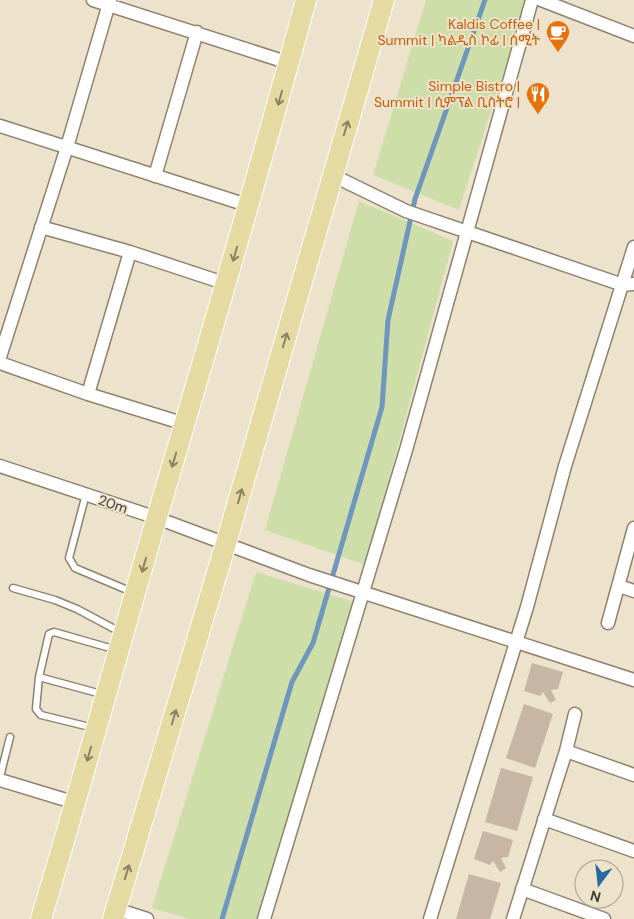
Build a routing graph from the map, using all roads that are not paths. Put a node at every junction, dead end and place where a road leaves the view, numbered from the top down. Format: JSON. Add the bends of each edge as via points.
{"nodes":[{"id":1,"x":93,"y":0,"type":"edge"},
{"id":2,"x":306,"y":0,"type":"edge"},
{"id":3,"x":384,"y":0,"type":"edge"},
{"id":4,"x":532,"y":0,"type":"edge"},
{"id":5,"x":541,"y":0,"type":"edge"},
{"id":6,"x":109,"y":2,"type":"edge"},
{"id":7,"x":197,"y":32,"type":"junction"},
{"id":8,"x":634,"y":36,"type":"edge"},
{"id":9,"x":289,"y":63,"type":"junction"},
{"id":10,"x":0,"y":126,"type":"edge"},
{"id":11,"x":67,"y":147,"type":"junction"},
{"id":12,"x":332,"y":175,"type":"junction"},
{"id":13,"x":155,"y":176,"type":"junction"},
{"id":14,"x":250,"y":206,"type":"junction"},
{"id":15,"x":41,"y":227,"type":"junction"},
{"id":16,"x":467,"y":232,"type":"junction"},
{"id":17,"x":634,"y":247,"type":"edge"},
{"id":18,"x":130,"y":252,"type":"junction"},
{"id":19,"x":227,"y":284,"type":"junction"},
{"id":20,"x":629,"y":284,"type":"edge"},
{"id":21,"x":0,"y":357,"type":"edge"},
{"id":22,"x":0,"y":363,"type":"edge"},
{"id":23,"x":88,"y":394,"type":"junction"},
{"id":24,"x":185,"y":424,"type":"junction"},
{"id":25,"x":0,"y":466,"type":"edge"},
{"id":26,"x":86,"y":494,"type":"junction"},
{"id":27,"x":157,"y":518,"type":"junction"},
{"id":28,"x":633,"y":536,"type":"edge"},
{"id":29,"x":226,"y":543,"type":"junction"},
{"id":30,"x":619,"y":586,"type":"junction"},
{"id":31,"x":13,"y":588,"type":"dead end"},
{"id":32,"x":634,"y":591,"type":"edge"},
{"id":33,"x":363,"y":592,"type":"junction"},
{"id":34,"x":136,"y":593,"type":"junction"},
{"id":35,"x":608,"y":623,"type":"dead end"},
{"id":36,"x":515,"y":641,"type":"junction"},
{"id":37,"x":121,"y":642,"type":"junction"},
{"id":38,"x":39,"y":677,"type":"junction"},
{"id":39,"x":634,"y":680,"type":"edge"},
{"id":40,"x":106,"y":695,"type":"junction"},
{"id":41,"x":575,"y":714,"type":"dead end"},
{"id":42,"x":97,"y":728,"type":"junction"},
{"id":43,"x":10,"y":737,"type":"dead end"},
{"id":44,"x":566,"y":751,"type":"junction"},
{"id":45,"x":634,"y":775,"type":"edge"},
{"id":46,"x":0,"y":779,"type":"edge"},
{"id":47,"x":76,"y":803,"type":"junction"},
{"id":48,"x":544,"y":819,"type":"junction"},
{"id":49,"x":634,"y":851,"type":"edge"},
{"id":50,"x":522,"y":889,"type":"junction"},
{"id":51,"x":115,"y":914,"type":"edge"},
{"id":52,"x":41,"y":919,"type":"edge"},
{"id":53,"x":147,"y":919,"type":"edge"},
{"id":54,"x":264,"y":919,"type":"edge"},
{"id":55,"x":430,"y":919,"type":"edge"},
{"id":56,"x":513,"y":919,"type":"edge"},
{"id":57,"x":604,"y":919,"type":"edge"}],
"edges":[{"from":1,"to":6,"type":"street"},
{"from":2,"to":9,"type":"main road"},
{"from":12,"to":3,"type":"main road","one_way":true},
{"from":4,"to":16,"type":"street"},
{"from":5,"to":8,"type":"street"},
{"from":6,"to":7,"type":"street"},
{"from":6,"to":11,"type":"street"},
{"from":7,"to":9,"type":"street"},
{"from":7,"to":13,"type":"street"},
{"from":9,"to":14,"type":"main road","one_way":true},
{"from":10,"to":11,"type":"street"},
{"from":11,"to":13,"type":"street"},
{"from":11,"to":15,"type":"street"},
{"from":12,"to":16,"type":"street","via":[[406,211]]},
{"from":29,"to":12,"type":"main road","one_way":true},
{"from":13,"to":14,"type":"street"},
{"from":14,"to":19,"type":"main road","one_way":true},
{"from":15,"to":18,"type":"street"},
{"from":15,"to":21,"type":"street"},
{"from":16,"to":20,"type":"street"},
{"from":16,"to":33,"type":"street"},
{"from":17,"to":20,"type":"street"},
{"from":18,"to":19,"type":"street"},
{"from":18,"to":23,"type":"street"},
{"from":19,"to":24,"type":"main road"},
{"from":20,"to":36,"type":"street","via":[[566,466]]},
{"from":22,"to":23,"type":"street"},
{"from":23,"to":24,"type":"street"},
{"from":24,"to":27,"type":"main road","one_way":true},
{"from":25,"to":26,"type":"street","name":"20m"},
{"from":26,"to":27,"type":"street","name":"20m"},
{"from":26,"to":34,"type":"lane","via":[[69,558],[75,568]]},
{"from":27,"to":29,"type":"street","name":"20m"},
{"from":27,"to":34,"type":"main road","one_way":true},
{"from":28,"to":30,"type":"street"},
{"from":29,"to":33,"type":"street","name":"20m"},
{"from":51,"to":29,"type":"main road","one_way":true},
{"from":30,"to":32,"type":"street"},
{"from":30,"to":35,"type":"street"},
{"from":31,"to":37,"type":"lane","via":[[77,609]]},
{"from":33,"to":36,"type":"street","name":"20m"},
{"from":33,"to":54,"type":"street"},
{"from":34,"to":37,"type":"main road"},
{"from":36,"to":39,"type":"street","name":"20m"},
{"from":36,"to":55,"type":"street"},
{"from":37,"to":38,"type":"lane","via":[[54,632],[49,634]]},
{"from":37,"to":40,"type":"main road"},
{"from":38,"to":40,"type":"lane"},
{"from":38,"to":42,"type":"lane","via":[[36,709],[41,715]]},
{"from":40,"to":42,"type":"main road"},
{"from":41,"to":44,"type":"street"},
{"from":42,"to":47,"type":"main road","one_way":true},
{"from":43,"to":46,"type":"lane"},
{"from":44,"to":45,"type":"street"},
{"from":44,"to":48,"type":"street"},
{"from":46,"to":47,"type":"street"},
{"from":47,"to":52,"type":"main road"},
{"from":48,"to":49,"type":"street"},
{"from":48,"to":50,"type":"street"},
{"from":50,"to":56,"type":"street"},
{"from":50,"to":57,"type":"street"},
{"from":51,"to":53,"type":"street"}]}
